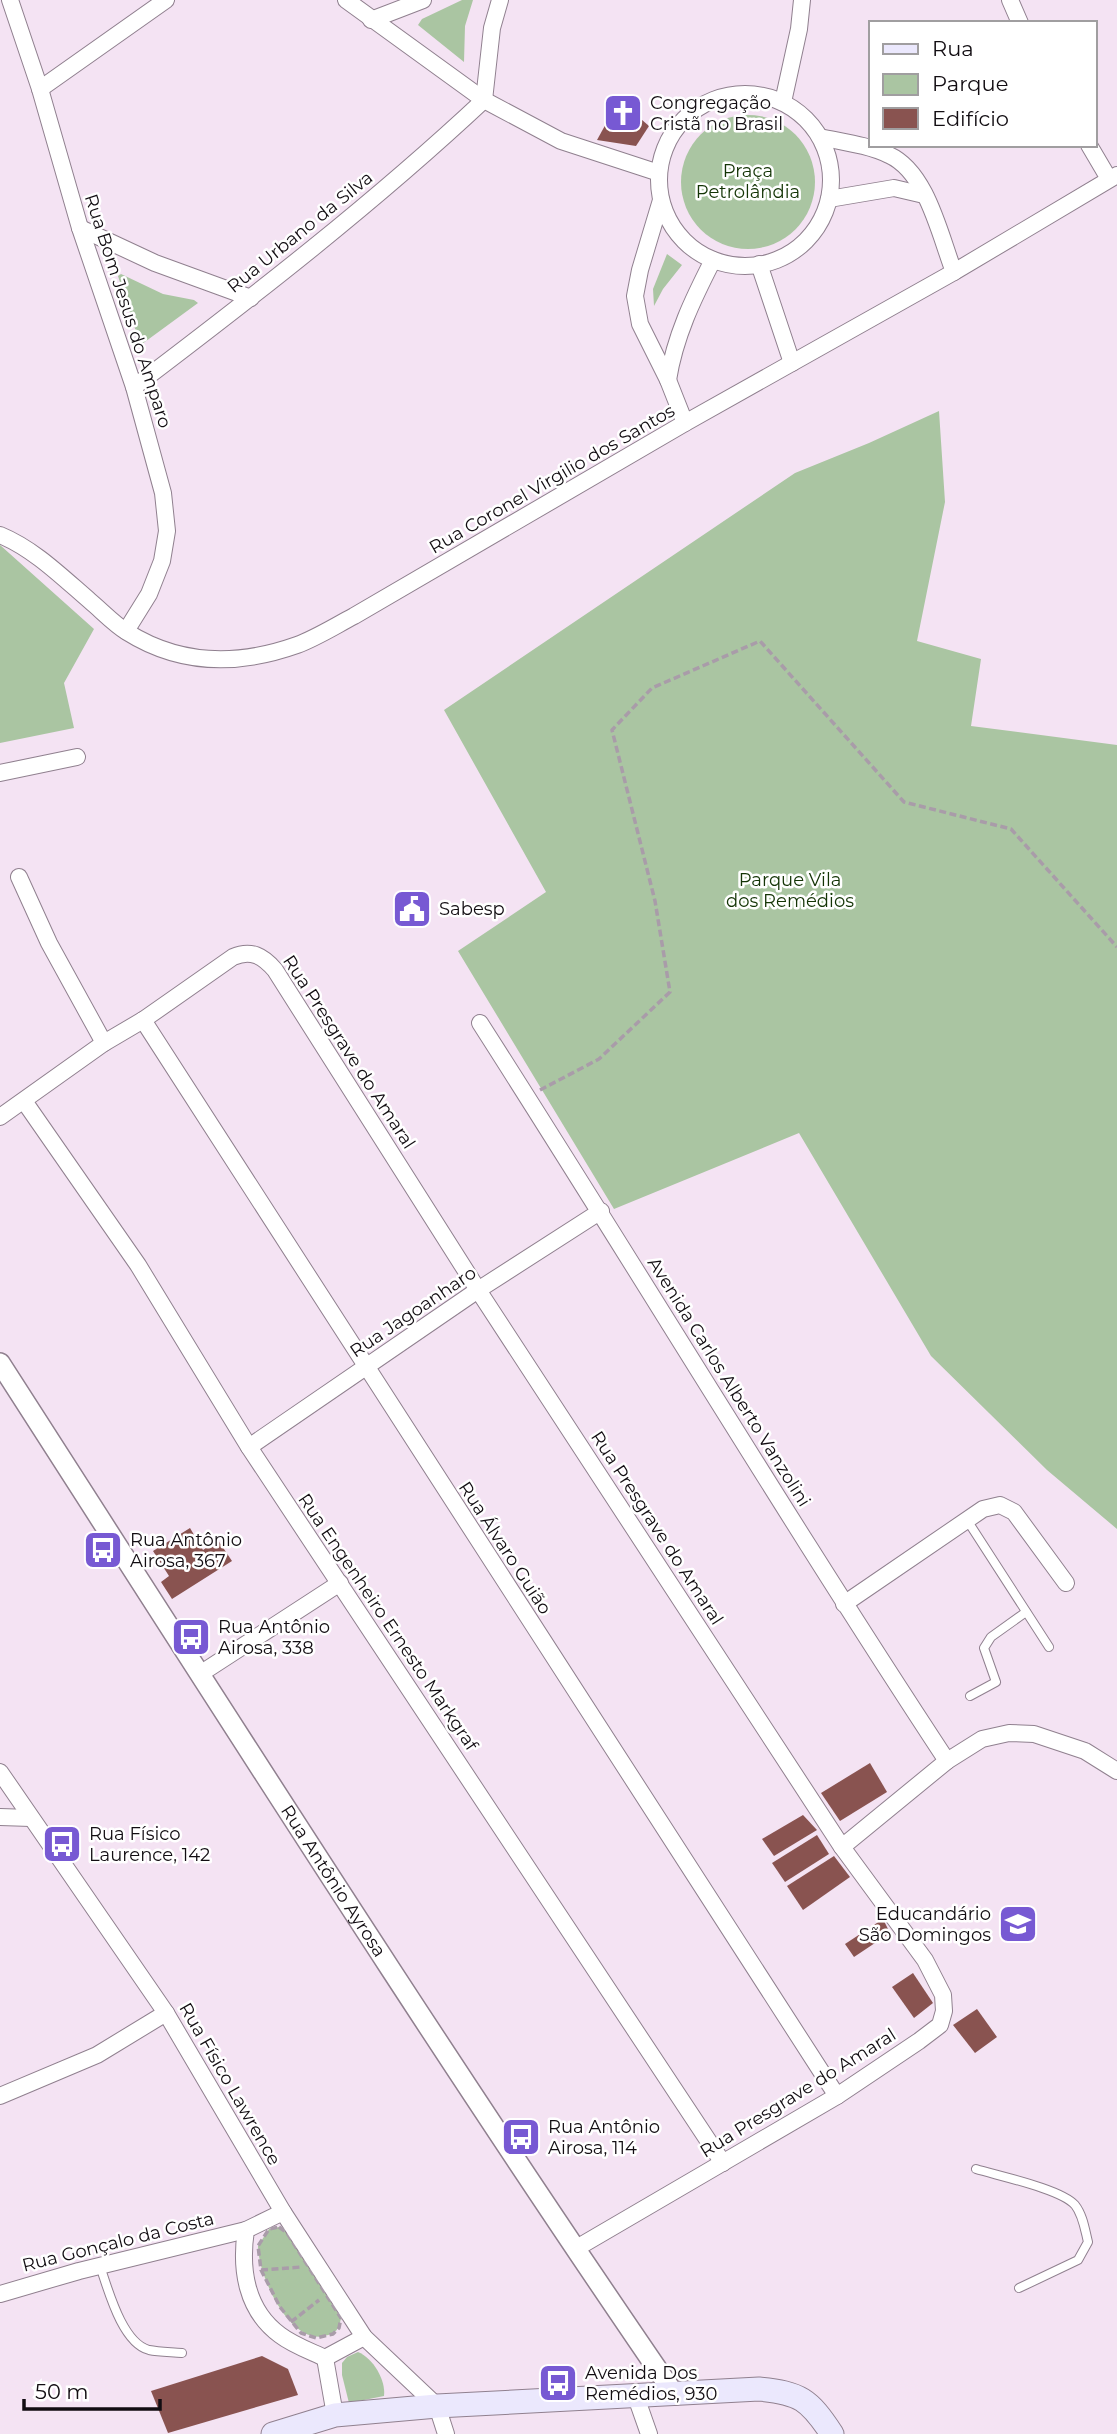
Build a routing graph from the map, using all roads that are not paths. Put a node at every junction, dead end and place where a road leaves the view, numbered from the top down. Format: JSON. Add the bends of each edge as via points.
{"nodes":[{"id":1,"x":10,"y":0,"type":"edge"},
{"id":2,"x":166,"y":0,"type":"edge"},
{"id":3,"x":346,"y":0,"type":"edge"},
{"id":4,"x":423,"y":0,"type":"edge"},
{"id":5,"x":500,"y":0,"type":"edge"},
{"id":6,"x":802,"y":0,"type":"edge"},
{"id":7,"x":1010,"y":0,"type":"edge"},
{"id":8,"x":366,"y":11,"type":"edge"},
{"id":9,"x":1019,"y":21,"type":"edge"},
{"id":10,"x":40,"y":89,"type":"junction"},
{"id":11,"x":484,"y":100,"type":"junction"},
{"id":12,"x":783,"y":102,"type":"junction"},
{"id":13,"x":820,"y":137,"type":"junction"},
{"id":14,"x":1090,"y":147,"type":"edge"},
{"id":15,"x":659,"y":173,"type":"junction"},
{"id":16,"x":1113,"y":177,"type":"edge"},
{"id":17,"x":924,"y":195,"type":"junction"},
{"id":18,"x":829,"y":199,"type":"junction"},
{"id":19,"x":661,"y":200,"type":"junction"},
{"id":20,"x":80,"y":228,"type":"junction"},
{"id":21,"x":713,"y":260,"type":"junction"},
{"id":22,"x":759,"y":264,"type":"junction"},
{"id":23,"x":954,"y":272,"type":"junction"},
{"id":24,"x":251,"y":298,"type":"junction"},
{"id":25,"x":792,"y":363,"type":"junction"},
{"id":26,"x":668,"y":380,"type":"junction"},
{"id":27,"x":134,"y":387,"type":"junction"},
{"id":28,"x":685,"y":424,"type":"junction"},
{"id":29,"x":0,"y":535,"type":"edge"},
{"id":30,"x":126,"y":631,"type":"junction"},
{"id":31,"x":77,"y":757,"type":"dead end"},
{"id":32,"x":0,"y":773,"type":"edge"},
{"id":33,"x":19,"y":877,"type":"dead end"},
{"id":34,"x":143,"y":1020,"type":"junction"},
{"id":35,"x":480,"y":1023,"type":"dead end"},
{"id":36,"x":104,"y":1043,"type":"junction"},
{"id":37,"x":24,"y":1101,"type":"junction"},
{"id":38,"x":0,"y":1117,"type":"edge"},
{"id":39,"x":601,"y":1211,"type":"junction"},
{"id":40,"x":478,"y":1290,"type":"junction"},
{"id":41,"x":0,"y":1363,"type":"edge"},
{"id":42,"x":365,"y":1367,"type":"junction"},
{"id":43,"x":249,"y":1447,"type":"junction"},
{"id":44,"x":967,"y":1520,"type":"junction"},
{"id":45,"x":340,"y":1583,"type":"junction"},
{"id":46,"x":1066,"y":1583,"type":"dead end"},
{"id":47,"x":844,"y":1604,"type":"junction"},
{"id":48,"x":1026,"y":1612,"type":"junction"},
{"id":49,"x":1049,"y":1647,"type":"dead end"},
{"id":50,"x":200,"y":1674,"type":"junction"},
{"id":51,"x":970,"y":1696,"type":"dead end"},
{"id":52,"x":947,"y":1761,"type":"junction"},
{"id":53,"x":1117,"y":1771,"type":"edge"},
{"id":54,"x":0,"y":1772,"type":"edge"},
{"id":55,"x":0,"y":1817,"type":"edge"},
{"id":56,"x":31,"y":1818,"type":"junction"},
{"id":57,"x":842,"y":1847,"type":"junction"},
{"id":58,"x":166,"y":2013,"type":"junction"},
{"id":59,"x":0,"y":2096,"type":"edge"},
{"id":60,"x":837,"y":2096,"type":"junction"},
{"id":61,"x":723,"y":2163,"type":"junction"},
{"id":62,"x":976,"y":2169,"type":"dead end"},
{"id":63,"x":283,"y":2212,"type":"junction"},
{"id":64,"x":246,"y":2230,"type":"junction"},
{"id":65,"x":575,"y":2249,"type":"junction"},
{"id":66,"x":99,"y":2266,"type":"junction"},
{"id":67,"x":1019,"y":2288,"type":"dead end"},
{"id":68,"x":0,"y":2294,"type":"edge"},
{"id":69,"x":364,"y":2337,"type":"junction"},
{"id":70,"x":182,"y":2353,"type":"dead end"},
{"id":71,"x":325,"y":2358,"type":"junction"},
{"id":72,"x":674,"y":2395,"type":"junction"},
{"id":73,"x":636,"y":2397,"type":"junction"},
{"id":74,"x":437,"y":2406,"type":"junction"},
{"id":75,"x":335,"y":2415,"type":"junction"},
{"id":76,"x":273,"y":2434,"type":"edge"},
{"id":77,"x":446,"y":2434,"type":"edge"},
{"id":78,"x":649,"y":2434,"type":"edge"},
{"id":79,"x":832,"y":2434,"type":"edge"}],
"edges":[{"from":1,"to":10,"type":"street","name":"Rua Bom Jesus do Amparo"},
{"from":2,"to":10,"type":"street"},
{"from":3,"to":8,"type":"street"},
{"from":4,"to":8,"type":"street"},
{"from":5,"to":11,"type":"street"},
{"from":6,"to":12,"type":"street"},
{"from":7,"to":9,"type":"street"},
{"from":8,"to":11,"type":"street"},
{"from":10,"to":20,"type":"street","name":"Rua Bom Jesus do Amparo"},
{"from":11,"to":15,"type":"street","via":[[561,141]]},
{"from":11,"to":24,"type":"street","name":"Rua Urbano da Silva"},
{"from":12,"to":13,"type":"street","via":[[804,117]]},
{"from":12,"to":15,"type":"street","via":[[756,94],[728,95],[702,105],[680,123],[666,146]]},
{"from":13,"to":17,"type":"street","via":[[891,156],[917,178]]},
{"from":13,"to":18,"type":"street","via":[[830,167]]},
{"from":14,"to":16,"type":"street"},
{"from":15,"to":19,"type":"street"},
{"from":16,"to":23,"type":"street","name":"Rua Coronel Virgilio dos Santos"},
{"from":17,"to":18,"type":"street","via":[[894,188]]},
{"from":17,"to":23,"type":"street"},
{"from":18,"to":22,"type":"street","via":[[820,222],[804,242],[783,257]]},
{"from":19,"to":21,"type":"street","via":[[671,225],[689,246]]},
{"from":19,"to":26,"type":"street","via":[[635,296],[640,324]]},
{"from":20,"to":24,"type":"street","via":[[155,263]]},
{"from":20,"to":27,"type":"street","name":"Rua Bom Jesus do Amparo"},
{"from":21,"to":22,"type":"street"},
{"from":21,"to":26,"type":"street","via":[[690,304]]},
{"from":22,"to":25,"type":"street"},
{"from":23,"to":25,"type":"street","name":"Rua Coronel Virgilio dos Santos"},
{"from":24,"to":27,"type":"street","name":"Rua Urbano da Silva"},
{"from":25,"to":28,"type":"street","name":"Rua Coronel Virgilio dos Santos"},
{"from":26,"to":28,"type":"street"},
{"from":27,"to":30,"type":"street","name":"Rua Bom Jesus do Amparo","via":[[163,493],[167,531],[149,594]]},
{"from":28,"to":30,"type":"street","name":"Rua Coronel Virgilio dos Santos","via":[[298,645],[250,659],[211,660],[169,652]]},
{"from":29,"to":30,"type":"street","name":"Rua Coronel Virgilio dos Santos","via":[[46,563]]},
{"from":31,"to":32,"type":"street"},
{"from":33,"to":36,"type":"street"},
{"from":34,"to":36,"type":"street","name":"Rua Presgrave do Amaral"},
{"from":34,"to":40,"type":"street","name":"Rua Presgrave do Amaral","via":[[233,957],[248,953],[266,959]]},
{"from":34,"to":42,"type":"street","name":"Rua Álvaro Guião"},
{"from":35,"to":39,"type":"street","name":"Avenida Carlos Alberto Vanzolini"},
{"from":36,"to":37,"type":"street","name":"Rua Presgrave do Amaral"},
{"from":37,"to":38,"type":"street","name":"Rua Presgrave do Amaral"},
{"from":37,"to":43,"type":"street","name":"Rua Engenheiro Ernesto Markgraf","via":[[138,1265]]},
{"from":39,"to":40,"type":"street","name":"Rua Jagoanharo"},
{"from":39,"to":47,"type":"street","name":"Avenida Carlos Alberto Vanzolini"},
{"from":40,"to":42,"type":"street","name":"Rua Jagoanharo"},
{"from":40,"to":57,"type":"street","name":"Rua Presgrave do Amaral"},
{"from":41,"to":50,"type":"street","name":"Rua Antônio Ayrosa"},
{"from":42,"to":43,"type":"street","name":"Rua Jagoanharo"},
{"from":42,"to":60,"type":"street","name":"Rua Álvaro Guião"},
{"from":43,"to":45,"type":"street","name":"Rua Engenheiro Ernesto Markgraf"},
{"from":44,"to":46,"type":"street","via":[[1000,1505],[1014,1512]]},
{"from":44,"to":47,"type":"street"},
{"from":44,"to":48,"type":"lane"},
{"from":45,"to":50,"type":"street"},
{"from":45,"to":61,"type":"street","name":"Rua Engenheiro Ernesto Markgraf"},
{"from":47,"to":52,"type":"street","name":"Avenida Carlos Alberto Vanzolini"},
{"from":48,"to":49,"type":"lane"},
{"from":48,"to":51,"type":"lane","via":[[991,1637],[984,1648],[996,1682]]},
{"from":50,"to":65,"type":"street","name":"Rua Antônio Ayrosa"},
{"from":52,"to":53,"type":"street","via":[[982,1739],[1034,1734],[1085,1751]]},
{"from":52,"to":57,"type":"street"},
{"from":54,"to":56,"type":"street","name":"Rua Físico Lawrence"},
{"from":55,"to":56,"type":"street"},
{"from":56,"to":58,"type":"street","name":"Rua Físico Lawrence"},
{"from":57,"to":60,"type":"street","name":"Rua Presgrave do Amaral","via":[[925,1960],[938,1982],[944,2011],[940,2025]]},
{"from":58,"to":59,"type":"street","via":[[97,2055]]},
{"from":58,"to":63,"type":"street","name":"Rua Físico Lawrence"},
{"from":60,"to":61,"type":"street","name":"Rua Presgrave do Amaral"},
{"from":61,"to":65,"type":"street","name":"Rua Presgrave do Amaral"},
{"from":62,"to":67,"type":"lane","via":[[1064,2196],[1076,2207],[1084,2225],[1088,2242],[1078,2260]]},
{"from":63,"to":64,"type":"street","name":"Rua Gonçalo da Costa"},
{"from":63,"to":69,"type":"street","name":"Rua Físico Lawrence"},
{"from":64,"to":66,"type":"street","name":"Rua Gonçalo da Costa"},
{"from":64,"to":71,"type":"street","via":[[245,2281],[251,2299],[281,2336]]},
{"from":65,"to":72,"type":"street","name":"Rua Antônio Ayrosa"},
{"from":66,"to":68,"type":"street","name":"Rua Gonçalo da Costa"},
{"from":66,"to":70,"type":"lane","via":[[126,2331],[146,2349]]},
{"from":69,"to":71,"type":"street"},
{"from":69,"to":74,"type":"street","name":"Rua Físico Lawrence"},
{"from":71,"to":75,"type":"street"},
{"from":72,"to":73,"type":"main road"},
{"from":72,"to":79,"type":"main road","via":[[759,2389],[794,2394],[808,2403]]},
{"from":73,"to":74,"type":"main road"},
{"from":73,"to":78,"type":"street"},
{"from":74,"to":75,"type":"main road"},
{"from":74,"to":77,"type":"street"},
{"from":75,"to":76,"type":"main road"}]}
